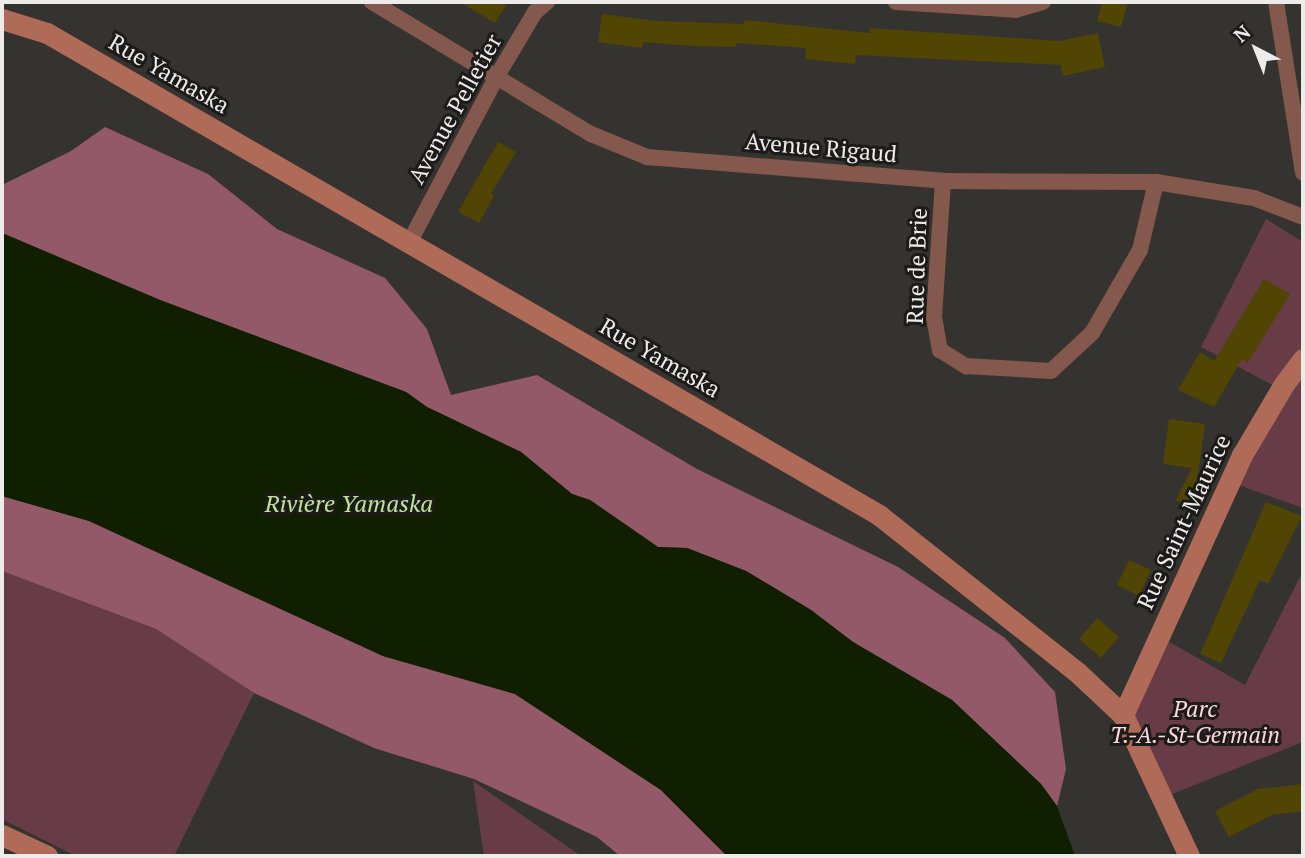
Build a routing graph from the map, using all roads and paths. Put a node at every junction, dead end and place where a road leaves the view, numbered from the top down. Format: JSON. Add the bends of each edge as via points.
{"nodes":[{"id":1,"x":372,"y":2,"type":"edge"},
{"id":2,"x":547,"y":2,"type":"edge"},
{"id":3,"x":896,"y":2,"type":"edge"},
{"id":4,"x":1043,"y":2,"type":"edge"},
{"id":5,"x":1276,"y":2,"type":"edge"},
{"id":6,"x":2,"y":19,"type":"edge"},
{"id":7,"x":497,"y":76,"type":"junction"},
{"id":8,"x":1303,"y":173,"type":"edge"},
{"id":9,"x":943,"y":181,"type":"junction"},
{"id":10,"x":1156,"y":182,"type":"junction"},
{"id":11,"x":1303,"y":217,"type":"edge"},
{"id":12,"x":409,"y":243,"type":"junction"},
{"id":13,"x":1303,"y":359,"type":"edge"},
{"id":14,"x":1123,"y":715,"type":"junction"},
{"id":15,"x":2,"y":835,"type":"edge"},
{"id":16,"x":47,"y":856,"type":"edge"},
{"id":17,"x":1189,"y":856,"type":"edge"}],
"edges":[{"from":1,"to":7,"type":"street","name":"Avenue Rigaud"},
{"from":2,"to":7,"type":"street","name":"Avenue Pelletier","via":[[535,12]]},
{"from":3,"to":4,"type":"street","via":[[1015,10]]},
{"from":5,"to":8,"type":"street"},
{"from":6,"to":12,"type":"street","name":"Rue Yamaska","via":[[47,33]]},
{"from":7,"to":9,"type":"street","name":"Avenue Rigaud","via":[[591,134],[647,157]]},
{"from":7,"to":12,"type":"street","name":"Avenue Pelletier"},
{"from":9,"to":10,"type":"street","name":"Avenue Rigaud"},
{"from":9,"to":10,"type":"street","name":"Rue de Brie","via":[[934,317],[940,350],[966,366],[1051,371],[1092,333],[1140,250]]},
{"from":10,"to":11,"type":"street","name":"Avenue Rigaud","via":[[1254,198]]},
{"from":12,"to":14,"type":"street","name":"Rue Yamaska","via":[[879,515],[1077,672]]},
{"from":13,"to":14,"type":"street","name":"Rue Saint-Maurice","via":[[1242,455]]},
{"from":14,"to":17,"type":"street","name":"Rue Yamaska"},
{"from":15,"to":16,"type":"street"}]}
